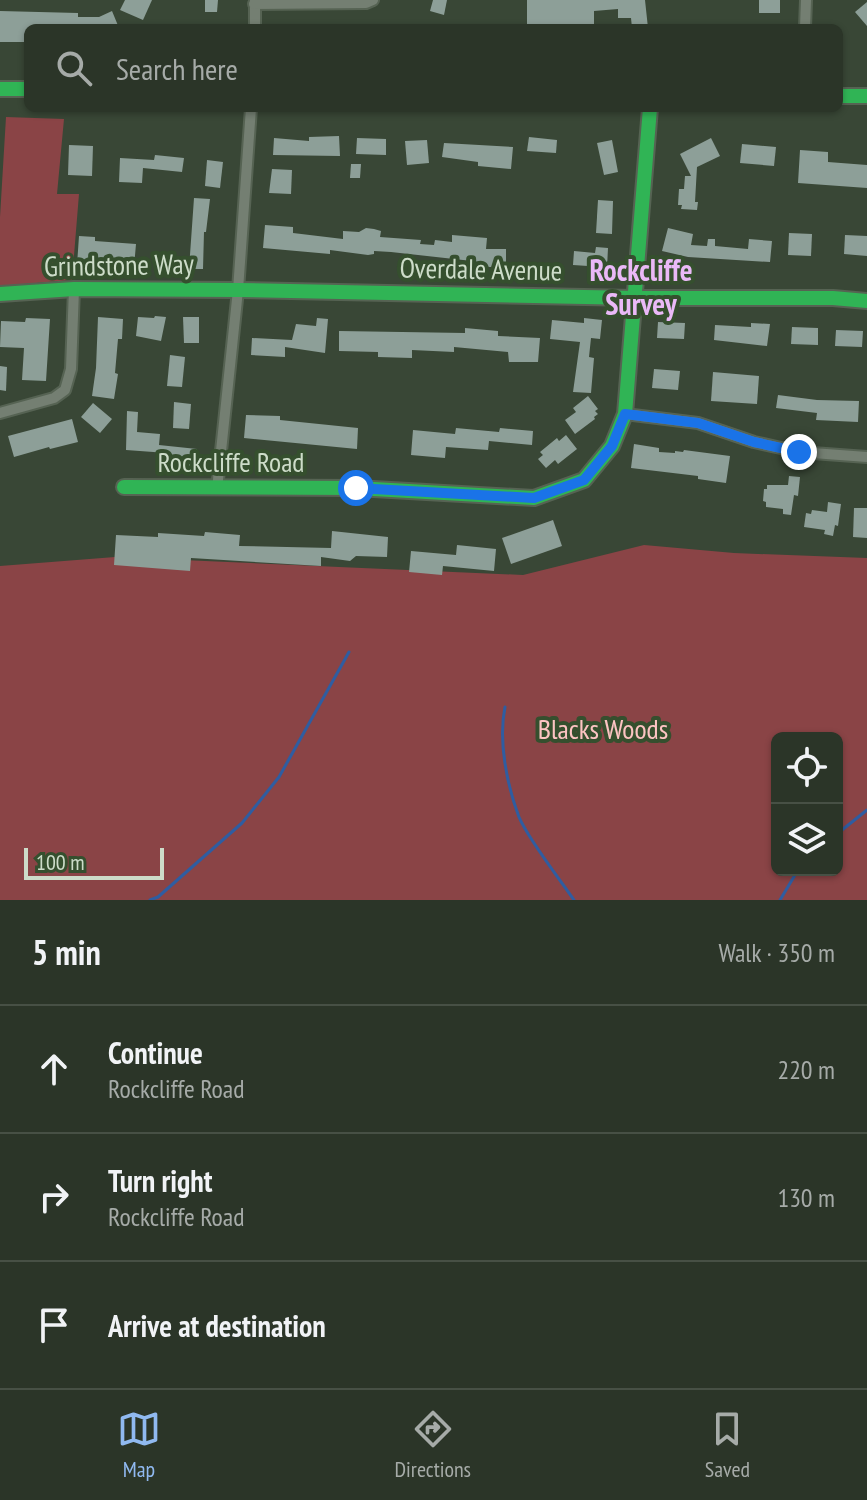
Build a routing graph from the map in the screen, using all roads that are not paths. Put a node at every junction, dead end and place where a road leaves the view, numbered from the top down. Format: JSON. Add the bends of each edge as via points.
{"nodes":[{"id":1,"x":373,"y":0,"type":"edge"},
{"id":2,"x":806,"y":0,"type":"edge"},
{"id":3,"x":254,"y":2,"type":"edge"},
{"id":4,"x":255,"y":24,"type":"edge"},
{"id":5,"x":805,"y":24,"type":"edge"},
{"id":6,"x":0,"y":89,"type":"edge"},
{"id":7,"x":24,"y":89,"type":"edge"},
{"id":8,"x":843,"y":96,"type":"edge"},
{"id":9,"x":867,"y":96,"type":"edge"},
{"id":10,"x":251,"y":112,"type":"edge"},
{"id":11,"x":650,"y":112,"type":"edge"},
{"id":12,"x":74,"y":289,"type":"junction"},
{"id":13,"x":238,"y":290,"type":"junction"},
{"id":14,"x":0,"y":294,"type":"edge"},
{"id":15,"x":636,"y":298,"type":"junction"},
{"id":16,"x":867,"y":301,"type":"edge"},
{"id":17,"x":0,"y":413,"type":"edge"},
{"id":18,"x":625,"y":414,"type":"junction"},
{"id":19,"x":867,"y":457,"type":"edge"},
{"id":20,"x":124,"y":487,"type":"dead end"},
{"id":21,"x":217,"y":489,"type":"junction"}],
"edges":[{"from":1,"to":3,"type":"street"},
{"from":2,"to":5,"type":"street"},
{"from":3,"to":4,"type":"street"},
{"from":6,"to":7,"type":"street"},
{"from":8,"to":9,"type":"street"},
{"from":10,"to":13,"type":"street"},
{"from":11,"to":15,"type":"street","name":"Rockcliffe Road"},
{"from":12,"to":13,"type":"street","name":"Grindstone Way"},
{"from":12,"to":14,"type":"street","name":"Grindstone Way"},
{"from":12,"to":17,"type":"street","via":[[71,369],[65,390]]},
{"from":13,"to":15,"type":"street","name":"Overdale Avenue"},
{"from":13,"to":21,"type":"street"},
{"from":15,"to":16,"type":"street","name":"Overdale Avenue"},
{"from":15,"to":18,"type":"street","name":"Rockcliffe Road"},
{"from":18,"to":19,"type":"street","via":[[698,423],[799,452]]},
{"from":18,"to":21,"type":"street","name":"Rockcliffe Road","via":[[612,446],[584,480],[534,498],[356,488]]},
{"from":20,"to":21,"type":"street","name":"Rockcliffe Road"}]}
